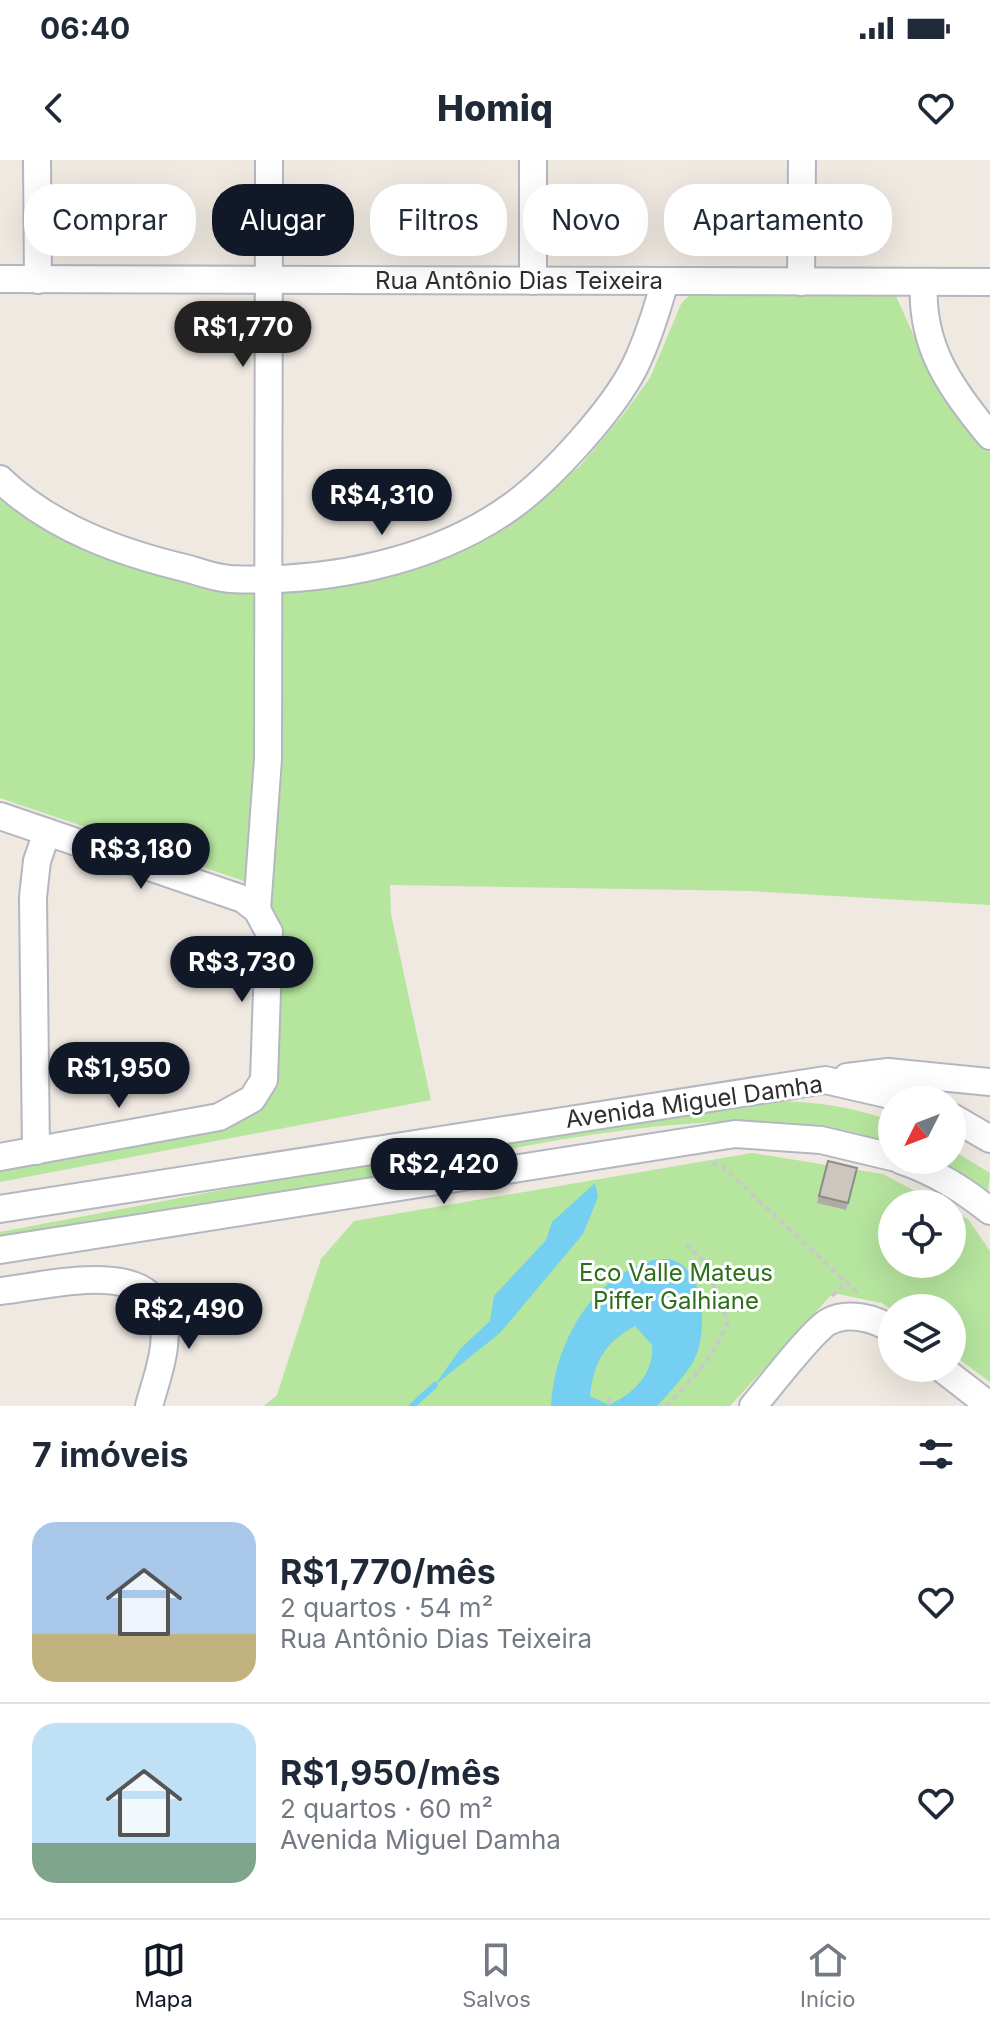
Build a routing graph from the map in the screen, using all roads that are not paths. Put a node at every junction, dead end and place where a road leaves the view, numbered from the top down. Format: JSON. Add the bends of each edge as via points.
{"nodes":[{"id":1,"x":37,"y":160,"type":"edge"},
{"id":2,"x":269,"y":160,"type":"edge"},
{"id":3,"x":533,"y":160,"type":"edge"},
{"id":4,"x":802,"y":160,"type":"edge"},
{"id":5,"x":0,"y":279,"type":"edge"},
{"id":6,"x":38,"y":280,"type":"junction"},
{"id":7,"x":268,"y":280,"type":"junction"},
{"id":8,"x":533,"y":281,"type":"junction"},
{"id":9,"x":665,"y":281,"type":"junction"},
{"id":10,"x":801,"y":282,"type":"junction"},
{"id":11,"x":924,"y":282,"type":"junction"},
{"id":12,"x":990,"y":282,"type":"edge"},
{"id":13,"x":990,"y":436,"type":"edge"},
{"id":14,"x":0,"y":479,"type":"edge"},
{"id":15,"x":268,"y":578,"type":"junction"},
{"id":16,"x":0,"y":816,"type":"edge"},
{"id":17,"x":47,"y":832,"type":"junction"},
{"id":18,"x":257,"y":910,"type":"junction"},
{"id":19,"x":825,"y":1080,"type":"junction"},
{"id":20,"x":990,"y":1082,"type":"edge"},
{"id":21,"x":878,"y":1092,"type":"edge"},
{"id":22,"x":966,"y":1125,"type":"edge"},
{"id":23,"x":990,"y":1139,"type":"edge"},
{"id":24,"x":36,"y":1151,"type":"junction"},
{"id":25,"x":878,"y":1154,"type":"edge"},
{"id":26,"x":0,"y":1157,"type":"edge"},
{"id":27,"x":938,"y":1174,"type":"edge"},
{"id":28,"x":0,"y":1209,"type":"edge"},
{"id":29,"x":990,"y":1211,"type":"edge"},
{"id":30,"x":0,"y":1250,"type":"edge"},
{"id":31,"x":0,"y":1291,"type":"edge"},
{"id":32,"x":878,"y":1323,"type":"edge"},
{"id":33,"x":959,"y":1382,"type":"edge"},
{"id":34,"x":149,"y":1406,"type":"edge"},
{"id":35,"x":753,"y":1406,"type":"edge"},
{"id":36,"x":990,"y":1406,"type":"edge"}],
"edges":[{"from":1,"to":6,"type":"street"},
{"from":2,"to":7,"type":"street"},
{"from":3,"to":8,"type":"street"},
{"from":4,"to":10,"type":"street"},
{"from":5,"to":6,"type":"street","name":"Rua Antônio Dias Teixeira"},
{"from":6,"to":7,"type":"street","name":"Rua Antônio Dias Teixeira"},
{"from":7,"to":8,"type":"street","name":"Rua Antônio Dias Teixeira"},
{"from":7,"to":15,"type":"street"},
{"from":8,"to":9,"type":"street","name":"Rua Antônio Dias Teixeira"},
{"from":9,"to":10,"type":"street","name":"Rua Antônio Dias Teixeira"},
{"from":9,"to":15,"type":"street","via":[[633,369],[566,456],[512,507],[437,548],[311,577]]},
{"from":10,"to":11,"type":"street","name":"Rua Antônio Dias Teixeira"},
{"from":11,"to":12,"type":"street","name":"Rua Antônio Dias Teixeira"},
{"from":11,"to":13,"type":"street","via":[[922,312],[929,343],[967,409]]},
{"from":14,"to":15,"type":"street","via":[[70,528],[145,559],[227,579]]},
{"from":15,"to":18,"type":"street","via":[[268,759]]},
{"from":16,"to":17,"type":"street"},
{"from":17,"to":18,"type":"street","via":[[243,899]]},
{"from":17,"to":24,"type":"street","via":[[33,897]]},
{"from":18,"to":24,"type":"street","via":[[269,932],[264,1080],[252,1099],[219,1117]]},
{"from":19,"to":20,"type":"street","via":[[888,1072]]},
{"from":19,"to":21,"type":"street","name":"Avenida Miguel Damha"},
{"from":19,"to":28,"type":"street","name":"Avenida Miguel Damha"},
{"from":22,"to":23,"type":"street"},
{"from":24,"to":26,"type":"street"},
{"from":25,"to":30,"type":"street","name":"Avenida Miguel Damha","via":[[821,1140],[735,1134]]},
{"from":27,"to":29,"type":"street"},
{"from":31,"to":34,"type":"street","via":[[107,1279],[133,1283],[154,1298],[164,1345]]},
{"from":32,"to":35,"type":"street","via":[[858,1317],[828,1322]]},
{"from":33,"to":36,"type":"street"}]}
